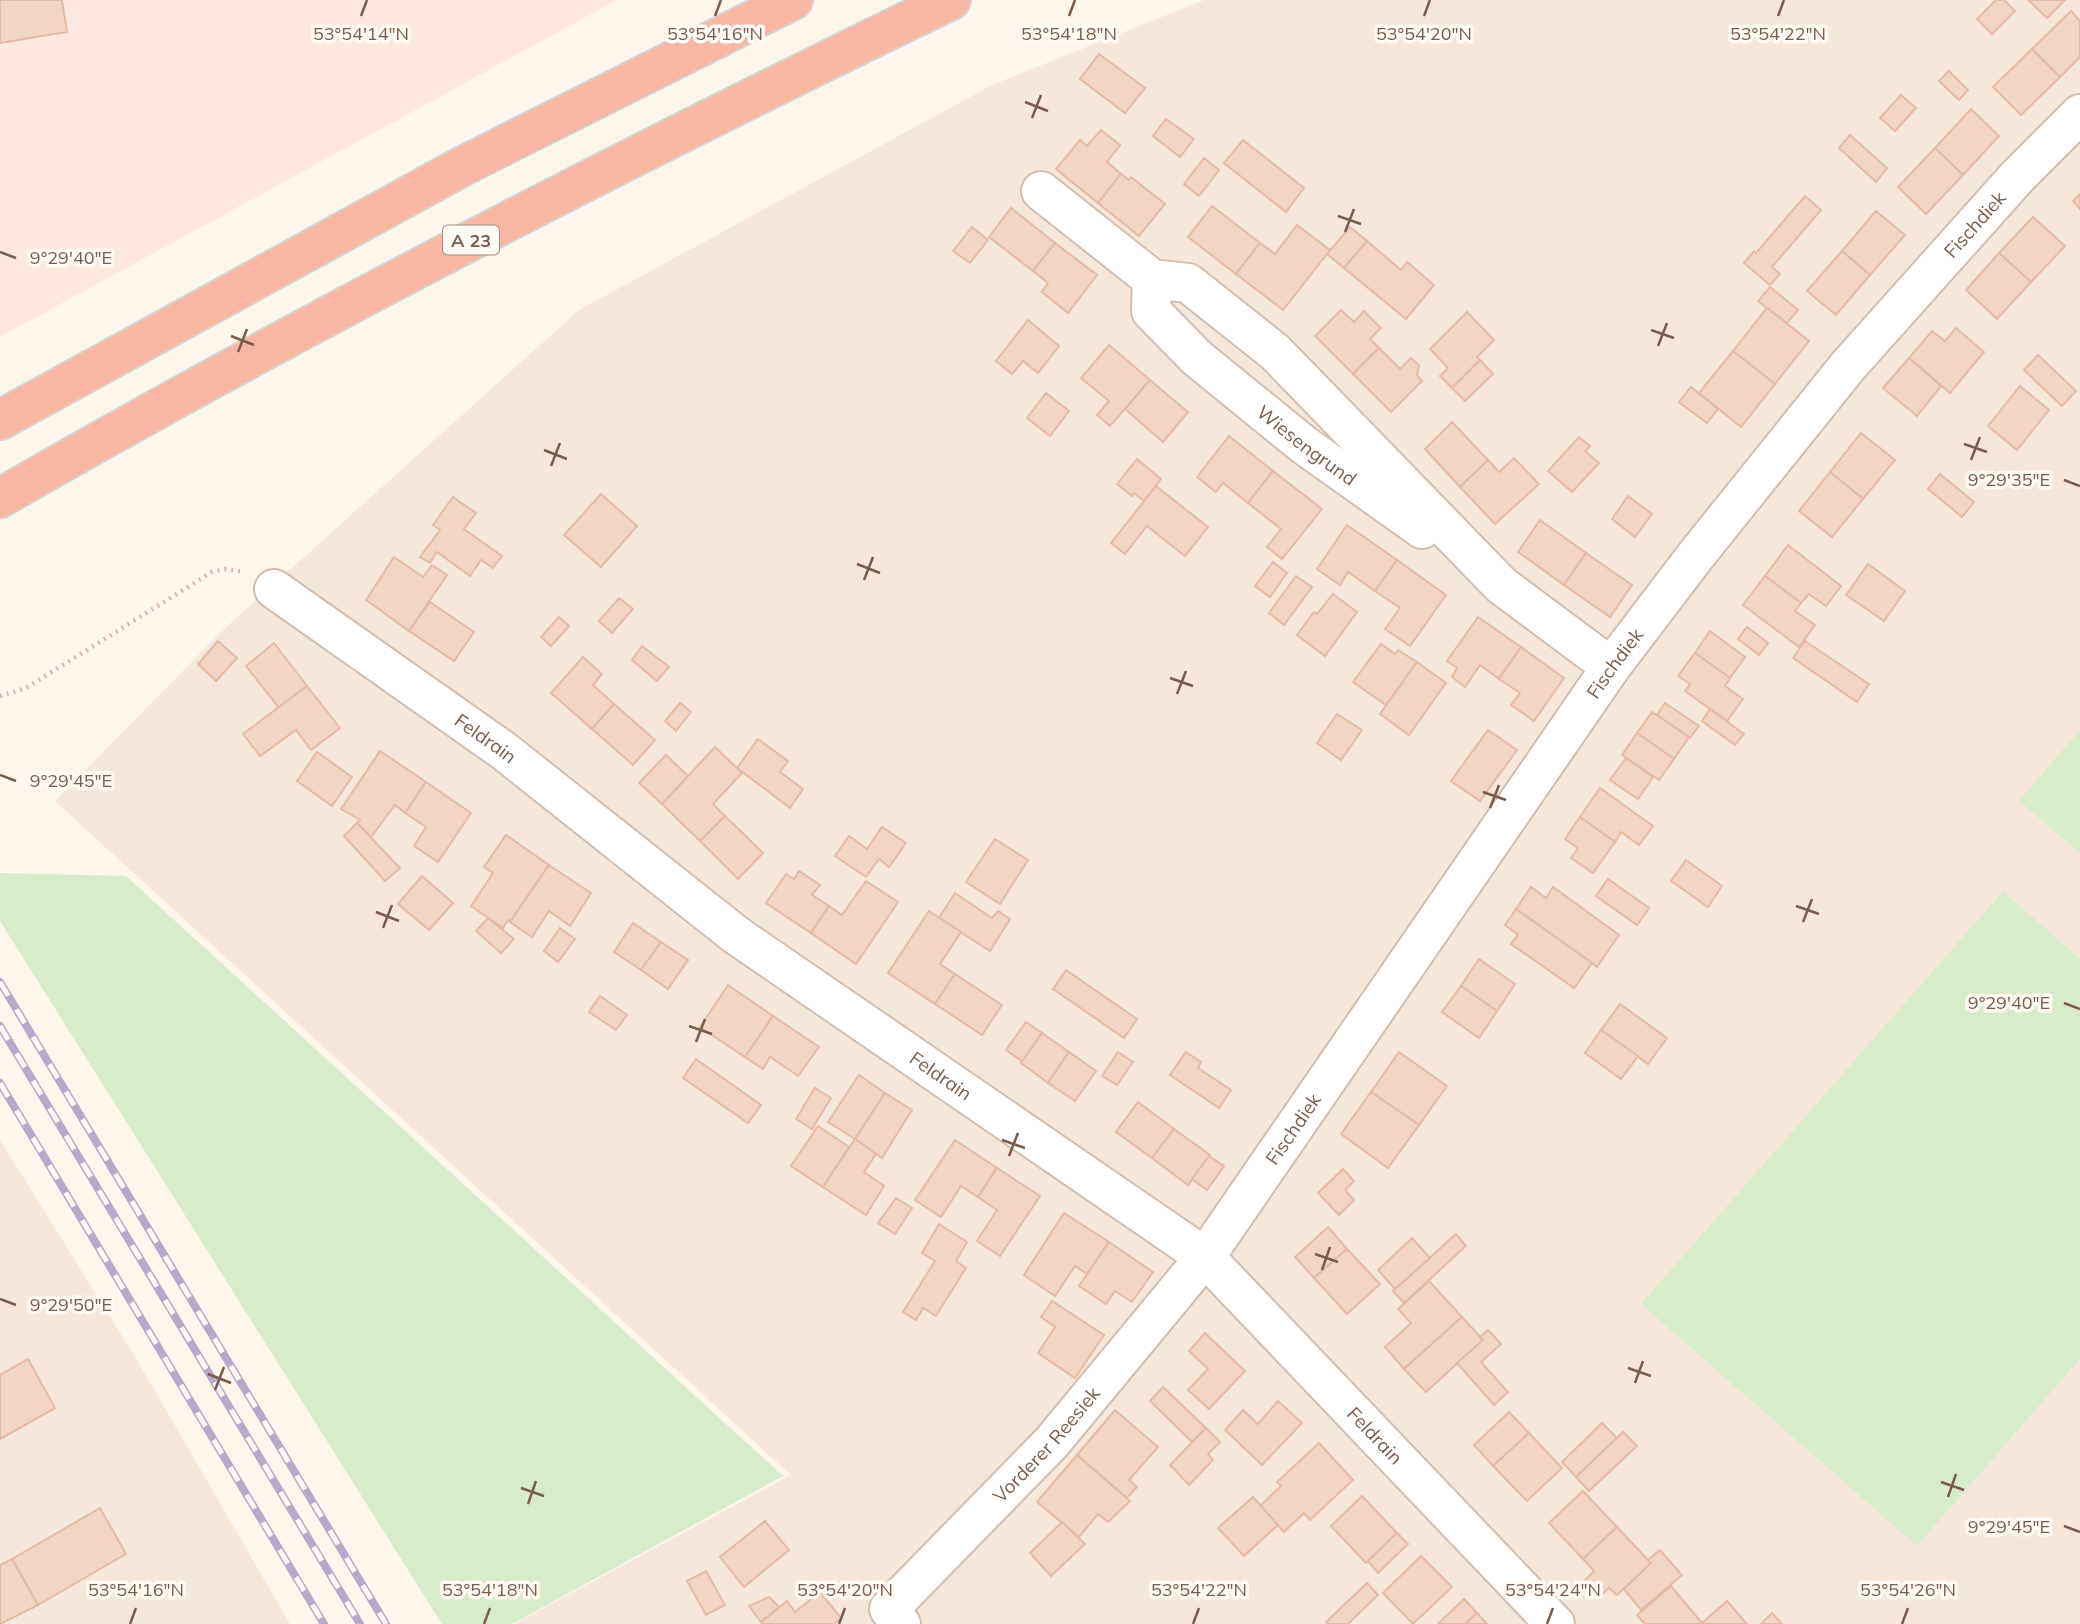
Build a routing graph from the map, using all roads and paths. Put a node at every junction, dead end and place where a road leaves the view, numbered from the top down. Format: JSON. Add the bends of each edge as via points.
{"nodes":[{"id":1,"x":793,"y":0,"type":"edge"},
{"id":2,"x":951,"y":0,"type":"edge"},
{"id":3,"x":2080,"y":114,"type":"edge"},
{"id":4,"x":1041,"y":191,"type":"dead end"},
{"id":5,"x":1152,"y":279,"type":"junction"},
{"id":6,"x":0,"y":420,"type":"edge"},
{"id":7,"x":0,"y":498,"type":"edge"},
{"id":8,"x":1501,"y":585,"type":"junction"},
{"id":9,"x":274,"y":589,"type":"joint"},
{"id":10,"x":1611,"y":667,"type":"junction"},
{"id":11,"x":0,"y":696,"type":"edge"},
{"id":12,"x":1205,"y":1257,"type":"junction"},
{"id":13,"x":901,"y":1624,"type":"edge"},
{"id":14,"x":1555,"y":1624,"type":"edge"}],
"edges":[{"from":1,"to":6,"type":"highway","via":[[463,166]]},
{"from":2,"to":7,"type":"highway","number":"A 23","via":[[486,231]]},
{"from":3,"to":10,"type":"street","name":"Fischdiek","via":[[2017,177],[1848,366]]},
{"from":4,"to":5,"type":"street"},
{"from":5,"to":8,"type":"street","name":"Wiesengrund","via":[[1188,284],[1275,352]]},
{"from":5,"to":8,"type":"street","name":"Wiesengrund","via":[[1151,311],[1197,358],[1304,445]]},
{"from":8,"to":10,"type":"street","name":"Wiesengrund"},
{"from":9,"to":11,"type":"path","via":[[243,571],[212,572],[26,688]]},
{"from":9,"to":12,"type":"street","name":"Feldrain","via":[[504,751],[736,935]]},
{"from":10,"to":12,"type":"street","name":"Fischdiek"},
{"from":12,"to":13,"type":"street","name":"Vorderer Reesiek","via":[[1052,1442],[889,1609]]},
{"from":12,"to":14,"type":"street","name":"Feldrain"}]}
